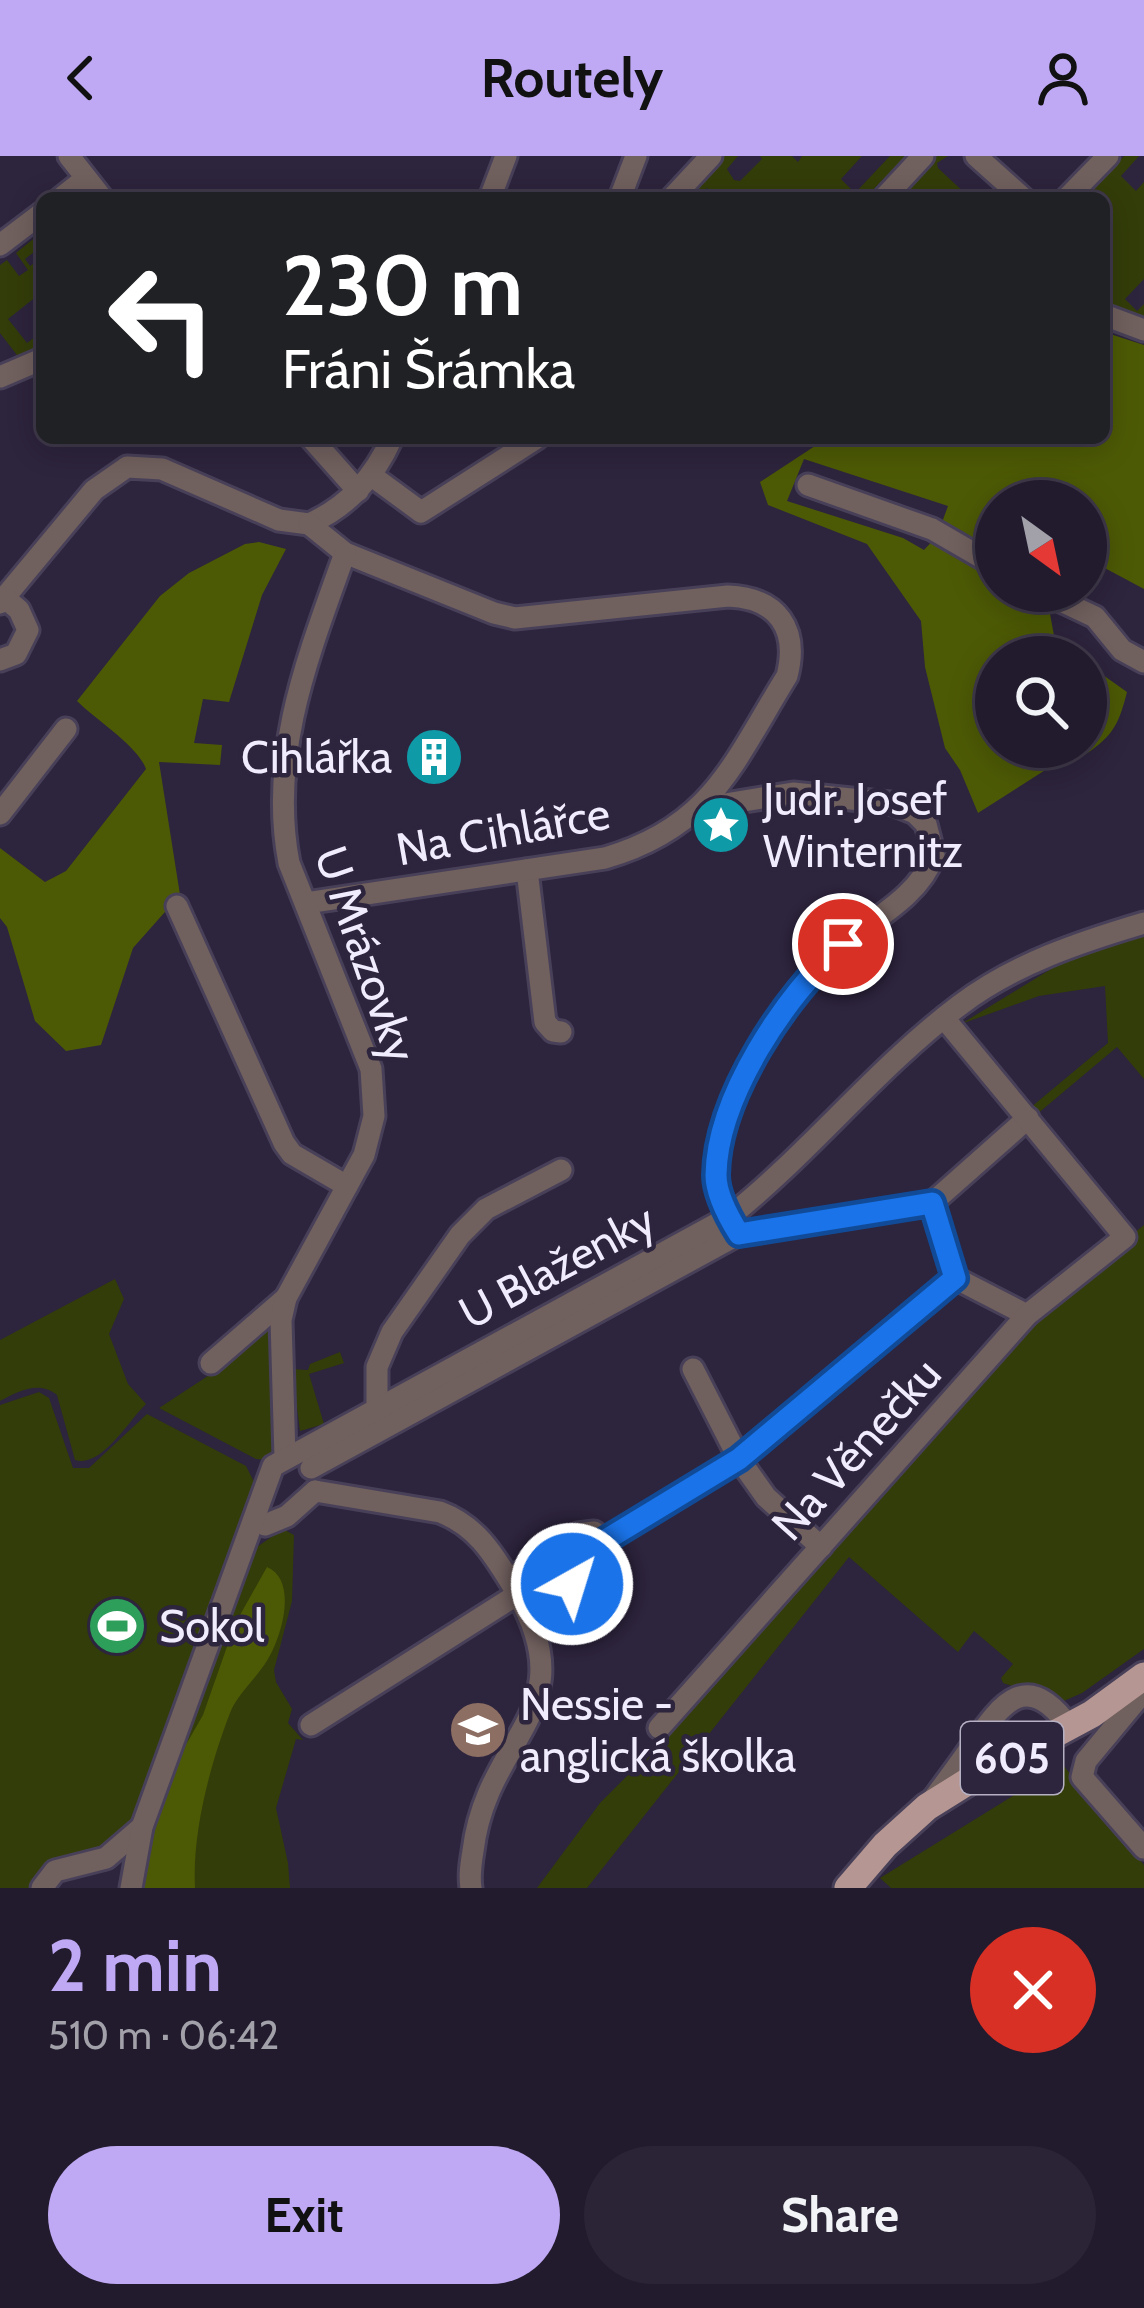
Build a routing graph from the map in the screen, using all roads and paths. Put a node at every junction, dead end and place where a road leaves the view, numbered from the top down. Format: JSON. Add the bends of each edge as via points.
{"nodes":[{"id":1,"x":69,"y":156,"type":"edge"},
{"id":2,"x":506,"y":156,"type":"edge"},
{"id":3,"x":636,"y":156,"type":"edge"},
{"id":4,"x":711,"y":156,"type":"edge"},
{"id":5,"x":923,"y":156,"type":"edge"},
{"id":6,"x":976,"y":156,"type":"edge"},
{"id":7,"x":1108,"y":156,"type":"edge"},
{"id":8,"x":86,"y":179,"type":"junction"},
{"id":9,"x":69,"y":192,"type":"edge"},
{"id":10,"x":97,"y":192,"type":"edge"},
{"id":11,"x":499,"y":192,"type":"edge"},
{"id":12,"x":622,"y":192,"type":"edge"},
{"id":13,"x":677,"y":192,"type":"edge"},
{"id":14,"x":890,"y":192,"type":"edge"},
{"id":15,"x":1016,"y":192,"type":"edge"},
{"id":16,"x":1073,"y":192,"type":"edge"},
{"id":17,"x":36,"y":217,"type":"edge"},
{"id":18,"x":0,"y":245,"type":"edge"},
{"id":19,"x":1110,"y":317,"type":"edge"},
{"id":20,"x":1144,"y":330,"type":"edge"},
{"id":21,"x":36,"y":362,"type":"edge"},
{"id":22,"x":0,"y":377,"type":"edge"},
{"id":23,"x":318,"y":444,"type":"edge"},
{"id":24,"x":388,"y":444,"type":"edge"},
{"id":25,"x":528,"y":444,"type":"edge"},
{"id":26,"x":365,"y":484,"type":"junction"},
{"id":27,"x":808,"y":485,"type":"dead end"},
{"id":28,"x":309,"y":524,"type":"junction"},
{"id":29,"x":345,"y":553,"type":"junction"},
{"id":30,"x":975,"y":554,"type":"edge"},
{"id":31,"x":2,"y":601,"type":"edge"},
{"id":32,"x":1084,"y":612,"type":"edge"},
{"id":33,"x":0,"y":660,"type":"edge"},
{"id":34,"x":1144,"y":662,"type":"edge"},
{"id":35,"x":66,"y":729,"type":"dead end"},
{"id":36,"x":701,"y":808,"type":"junction"},
{"id":37,"x":0,"y":814,"type":"edge"},
{"id":38,"x":527,"y":870,"type":"junction"},
{"id":39,"x":306,"y":903,"type":"junction"},
{"id":40,"x":177,"y":906,"type":"dead end"},
{"id":41,"x":1144,"y":923,"type":"edge"},
{"id":42,"x":944,"y":1018,"type":"junction"},
{"id":43,"x":561,"y":1032,"type":"dead end"},
{"id":44,"x":1028,"y":1118,"type":"junction"},
{"id":45,"x":561,"y":1170,"type":"dead end"},
{"id":46,"x":347,"y":1186,"type":"junction"},
{"id":47,"x":932,"y":1203,"type":"junction"},
{"id":48,"x":734,"y":1226,"type":"junction"},
{"id":49,"x":955,"y":1278,"type":"junction"},
{"id":50,"x":286,"y":1298,"type":"junction"},
{"id":51,"x":1027,"y":1315,"type":"junction"},
{"id":52,"x":211,"y":1363,"type":"dead end"},
{"id":53,"x":693,"y":1370,"type":"dead end"},
{"id":54,"x":377,"y":1406,"type":"junction"},
{"id":55,"x":285,"y":1458,"type":"junction"},
{"id":56,"x":739,"y":1459,"type":"junction"},
{"id":57,"x":311,"y":1468,"type":"junction"},
{"id":58,"x":315,"y":1491,"type":"junction"},
{"id":59,"x":254,"y":1517,"type":"junction"},
{"id":60,"x":604,"y":1541,"type":"junction"},
{"id":61,"x":820,"y":1547,"type":"junction"},
{"id":62,"x":518,"y":1594,"type":"junction"},
{"id":63,"x":1144,"y":1676,"type":"edge"},
{"id":64,"x":1144,"y":1690,"type":"edge"},
{"id":65,"x":311,"y":1725,"type":"dead end"},
{"id":66,"x":659,"y":1728,"type":"dead end"},
{"id":67,"x":1070,"y":1728,"type":"junction"},
{"id":68,"x":927,"y":1807,"type":"junction"},
{"id":69,"x":142,"y":1827,"type":"junction"},
{"id":70,"x":1144,"y":1848,"type":"edge"},
{"id":71,"x":43,"y":1888,"type":"edge"},
{"id":72,"x":131,"y":1888,"type":"edge"},
{"id":73,"x":471,"y":1888,"type":"edge"},
{"id":74,"x":848,"y":1888,"type":"edge"}],
"edges":[{"from":1,"to":8,"type":"street"},
{"from":2,"to":11,"type":"street"},
{"from":3,"to":12,"type":"street"},
{"from":4,"to":13,"type":"street"},
{"from":5,"to":14,"type":"street"},
{"from":6,"to":15,"type":"street"},
{"from":7,"to":16,"type":"street"},
{"from":8,"to":9,"type":"street"},
{"from":8,"to":10,"type":"street"},
{"from":17,"to":18,"type":"street"},
{"from":19,"to":20,"type":"street"},
{"from":21,"to":22,"type":"street"},
{"from":23,"to":26,"type":"street"},
{"from":24,"to":26,"type":"street"},
{"from":25,"to":26,"type":"street","via":[[421,512]]},
{"from":26,"to":28,"type":"street"},
{"from":27,"to":30,"type":"street","via":[[932,529]]},
{"from":28,"to":29,"type":"street","name":"Na Cihlářce"},
{"from":28,"to":31,"type":"street","via":[[279,520],[161,469],[128,466],[94,490]]},
{"from":29,"to":36,"type":"street","name":"Na Cihlářce","via":[[515,618],[728,596],[758,601],[791,636],[787,676]]},
{"from":29,"to":39,"type":"street","name":"U Mrázovky","via":[[286,749],[283,830]]},
{"from":31,"to":33,"type":"street","via":[[19,610],[28,630],[16,654]]},
{"from":32,"to":34,"type":"street"},
{"from":35,"to":37,"type":"street"},
{"from":36,"to":38,"type":"street","name":"Na Cihlářce","via":[[623,853]]},
{"from":36,"to":48,"type":"street","via":[[793,793],[890,803],[926,824],[934,855],[919,884],[821,963],[739,1082],[716,1178]]},
{"from":38,"to":39,"type":"street","name":"Na Cihlářce"},
{"from":38,"to":43,"type":"street","via":[[545,1022]]},
{"from":39,"to":46,"type":"street","name":"U Mrázovky","via":[[373,1081],[371,1136]]},
{"from":40,"to":46,"type":"street","via":[[284,1143]]},
{"from":41,"to":42,"type":"street","name":"U Blaženky","via":[[1059,949]]},
{"from":42,"to":44,"type":"street"},
{"from":42,"to":48,"type":"street","name":"U Blaženky"},
{"from":44,"to":47,"type":"street"},
{"from":44,"to":51,"type":"street","name":"Na Věnečku","via":[[1125,1237]]},
{"from":45,"to":54,"type":"street","via":[[486,1209],[460,1235],[392,1332],[376,1373]]},
{"from":46,"to":50,"type":"street","name":"U Mrázovky"},
{"from":47,"to":48,"type":"street"},
{"from":47,"to":49,"type":"street"},
{"from":48,"to":54,"type":"street","name":"U Blaženky"},
{"from":48,"to":57,"type":"street","name":"U Blaženky"},
{"from":49,"to":51,"type":"street"},
{"from":49,"to":56,"type":"street"},
{"from":50,"to":52,"type":"street","name":"U Mrázovky"},
{"from":50,"to":55,"type":"street","name":"U Mrázovky"},
{"from":51,"to":61,"type":"street","name":"Na Věnečku"},
{"from":53,"to":56,"type":"street"},
{"from":54,"to":55,"type":"street","name":"U Blaženky"},
{"from":55,"to":57,"type":"street"},
{"from":55,"to":59,"type":"street","via":[[266,1477]]},
{"from":56,"to":60,"type":"street"},
{"from":56,"to":61,"type":"street"},
{"from":57,"to":58,"type":"street"},
{"from":58,"to":59,"type":"street","via":[[277,1523]]},
{"from":58,"to":62,"type":"street","via":[[449,1515],[486,1544]]},
{"from":59,"to":69,"type":"street"},
{"from":60,"to":62,"type":"street","via":[[594,1532],[578,1534],[519,1573]]},
{"from":60,"to":62,"type":"street","via":[[600,1567],[544,1602]]},
{"from":61,"to":66,"type":"street","name":"Na Věnečku"},
{"from":62,"to":65,"type":"street"},
{"from":62,"to":73,"type":"street","via":[[537,1635],[542,1686],[489,1785]]},
{"from":63,"to":67,"type":"main road","number":"605"},
{"from":64,"to":70,"type":"street","via":[[1082,1771],[1087,1787]]},
{"from":67,"to":68,"type":"main road","number":"605"},
{"from":67,"to":68,"type":"street","via":[[1042,1701],[1007,1701]]},
{"from":68,"to":74,"type":"main road","number":"605"},
{"from":69,"to":71,"type":"street","via":[[106,1858],[55,1871]]},
{"from":69,"to":72,"type":"street"}]}
